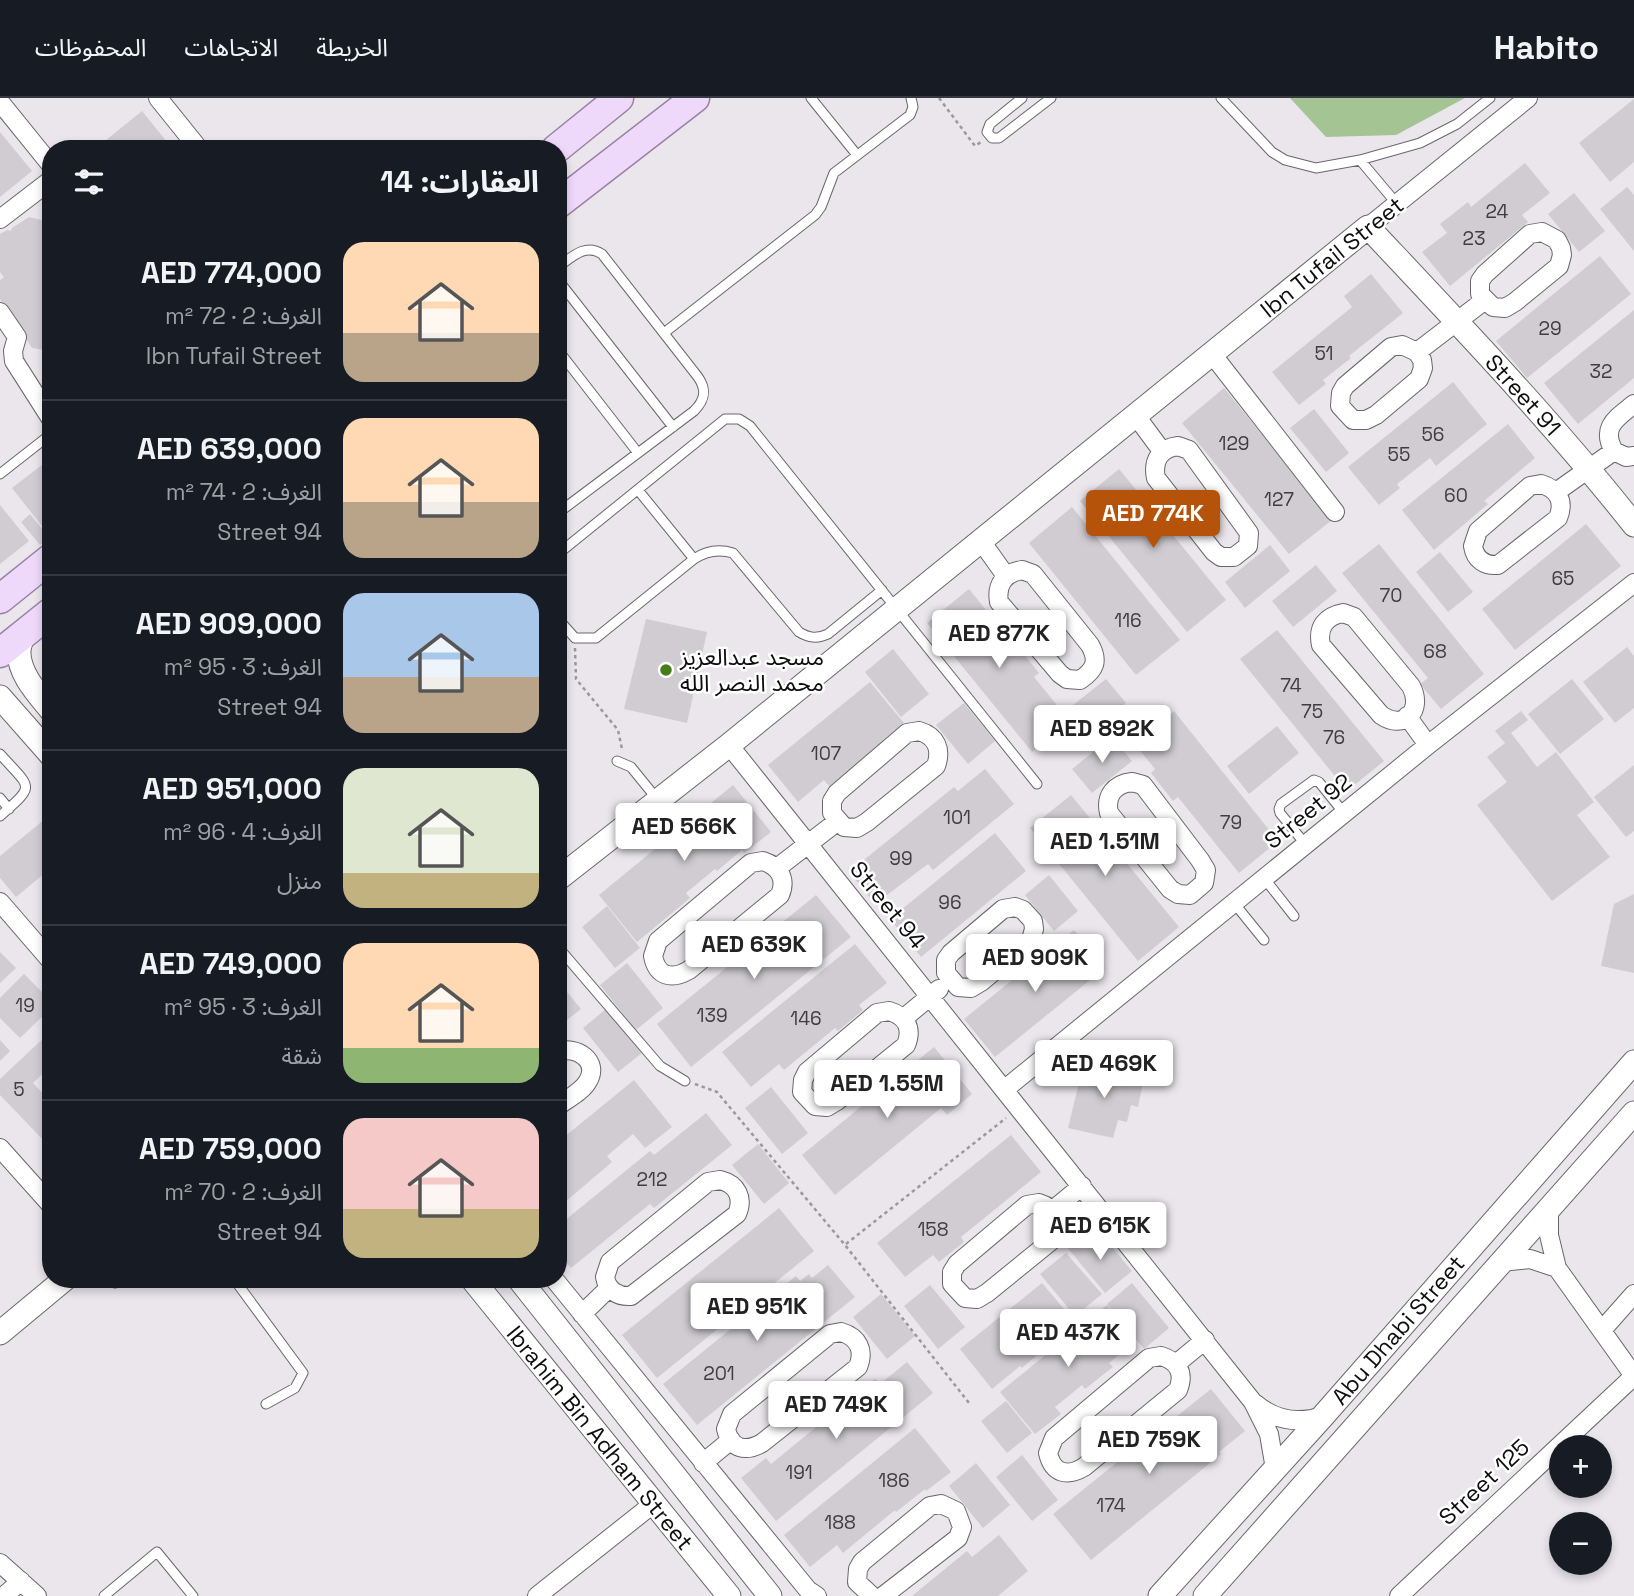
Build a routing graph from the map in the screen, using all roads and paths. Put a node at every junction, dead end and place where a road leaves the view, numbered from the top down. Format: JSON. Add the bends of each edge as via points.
{"nodes":[{"id":1,"x":158,"y":98,"type":"edge"},
{"id":2,"x":618,"y":98,"type":"edge"},
{"id":3,"x":695,"y":98,"type":"edge"},
{"id":4,"x":811,"y":98,"type":"edge"},
{"id":5,"x":911,"y":98,"type":"edge"},
{"id":6,"x":939,"y":98,"type":"edge"},
{"id":7,"x":1023,"y":98,"type":"edge"},
{"id":8,"x":1051,"y":98,"type":"edge"},
{"id":9,"x":1221,"y":98,"type":"edge"},
{"id":10,"x":1490,"y":98,"type":"edge"},
{"id":11,"x":1528,"y":98,"type":"edge"},
{"id":12,"x":0,"y":102,"type":"edge"},
{"id":13,"x":989,"y":136,"type":"junction"},
{"id":14,"x":192,"y":140,"type":"edge"},
{"id":15,"x":567,"y":140,"type":"edge"},
{"id":16,"x":42,"y":154,"type":"edge"},
{"id":17,"x":857,"y":155,"type":"junction"},
{"id":18,"x":1360,"y":160,"type":"junction"},
{"id":19,"x":42,"y":187,"type":"edge"},
{"id":20,"x":567,"y":197,"type":"edge"},
{"id":21,"x":1397,"y":204,"type":"junction"},
{"id":22,"x":0,"y":219,"type":"edge"},
{"id":23,"x":1368,"y":227,"type":"junction"},
{"id":24,"x":567,"y":260,"type":"edge"},
{"id":25,"x":567,"y":292,"type":"edge"},
{"id":26,"x":1485,"y":300,"type":"junction"},
{"id":27,"x":0,"y":312,"type":"edge"},
{"id":28,"x":1457,"y":321,"type":"junction"},
{"id":29,"x":664,"y":333,"type":"junction"},
{"id":30,"x":1417,"y":352,"type":"junction"},
{"id":31,"x":1212,"y":355,"type":"junction"},
{"id":32,"x":567,"y":362,"type":"edge"},
{"id":33,"x":1634,"y":404,"type":"edge"},
{"id":34,"x":42,"y":405,"type":"edge"},
{"id":35,"x":1136,"y":416,"type":"junction"},
{"id":36,"x":673,"y":427,"type":"junction"},
{"id":37,"x":42,"y":441,"type":"edge"},
{"id":38,"x":1162,"y":451,"type":"junction"},
{"id":39,"x":1614,"y":451,"type":"junction"},
{"id":40,"x":638,"y":453,"type":"junction"},
{"id":41,"x":1634,"y":456,"type":"edge"},
{"id":42,"x":1589,"y":468,"type":"junction"},
{"id":43,"x":0,"y":474,"type":"edge"},
{"id":44,"x":638,"y":490,"type":"junction"},
{"id":45,"x":1556,"y":492,"type":"junction"},
{"id":46,"x":567,"y":506,"type":"edge"},
{"id":47,"x":1335,"y":512,"type":"dead end"},
{"id":48,"x":1634,"y":525,"type":"edge"},
{"id":49,"x":981,"y":541,"type":"junction"},
{"id":50,"x":567,"y":547,"type":"edge"},
{"id":51,"x":694,"y":559,"type":"junction"},
{"id":52,"x":42,"y":565,"type":"edge"},
{"id":53,"x":1006,"y":576,"type":"junction"},
{"id":54,"x":1634,"y":583,"type":"edge"},
{"id":55,"x":882,"y":590,"type":"junction"},
{"id":56,"x":0,"y":599,"type":"edge"},
{"id":57,"x":897,"y":608,"type":"junction"},
{"id":58,"x":860,"y":609,"type":"junction"},
{"id":59,"x":42,"y":619,"type":"edge"},
{"id":60,"x":874,"y":627,"type":"junction"},
{"id":61,"x":567,"y":629,"type":"edge"},
{"id":62,"x":23,"y":634,"type":"junction"},
{"id":63,"x":575,"y":638,"type":"junction"},
{"id":64,"x":0,"y":653,"type":"edge"},
{"id":65,"x":0,"y":697,"type":"edge"},
{"id":66,"x":42,"y":698,"type":"edge"},
{"id":67,"x":1408,"y":716,"type":"junction"},
{"id":68,"x":42,"y":745,"type":"edge"},
{"id":69,"x":729,"y":745,"type":"junction"},
{"id":70,"x":1428,"y":745,"type":"junction"},
{"id":71,"x":0,"y":754,"type":"edge"},
{"id":72,"x":621,"y":762,"type":"joint"},
{"id":73,"x":1037,"y":784,"type":"dead end"},
{"id":74,"x":0,"y":798,"type":"edge"},
{"id":75,"x":658,"y":800,"type":"junction"},
{"id":76,"x":9,"y":809,"type":"junction"},
{"id":77,"x":1344,"y":813,"type":"junction"},
{"id":78,"x":0,"y":816,"type":"edge"},
{"id":79,"x":838,"y":821,"type":"junction"},
{"id":80,"x":808,"y":844,"type":"junction"},
{"id":81,"x":1306,"y":845,"type":"junction"},
{"id":82,"x":777,"y":868,"type":"junction"},
{"id":83,"x":567,"y":872,"type":"edge"},
{"id":84,"x":1264,"y":878,"type":"junction"},
{"id":85,"x":1197,"y":891,"type":"junction"},
{"id":86,"x":0,"y":902,"type":"edge"},
{"id":87,"x":1234,"y":903,"type":"junction"},
{"id":88,"x":1220,"y":914,"type":"junction"},
{"id":89,"x":1294,"y":916,"type":"dead end"},
{"id":90,"x":1264,"y":940,"type":"dead end"},
{"id":91,"x":42,"y":951,"type":"edge"},
{"id":92,"x":567,"y":958,"type":"edge"},
{"id":93,"x":950,"y":979,"type":"junction"},
{"id":94,"x":930,"y":996,"type":"junction"},
{"id":95,"x":904,"y":1018,"type":"junction"},
{"id":96,"x":567,"y":1050,"type":"edge"},
{"id":97,"x":1634,"y":1062,"type":"edge"},
{"id":98,"x":685,"y":1081,"type":"joint"},
{"id":99,"x":1005,"y":1089,"type":"junction"},
{"id":100,"x":567,"y":1099,"type":"edge"},
{"id":101,"x":1020,"y":1107,"type":"junction"},
{"id":102,"x":1634,"y":1114,"type":"edge"},
{"id":103,"x":0,"y":1148,"type":"edge"},
{"id":104,"x":1082,"y":1186,"type":"junction"},
{"id":105,"x":42,"y":1195,"type":"edge"},
{"id":106,"x":1549,"y":1208,"type":"junction"},
{"id":107,"x":1054,"y":1210,"type":"junction"},
{"id":108,"x":845,"y":1245,"type":"junction"},
{"id":109,"x":1501,"y":1262,"type":"junction"},
{"id":110,"x":1557,"y":1268,"type":"junction"},
{"id":111,"x":54,"y":1288,"type":"edge"},
{"id":112,"x":241,"y":1288,"type":"edge"},
{"id":113,"x":479,"y":1288,"type":"edge"},
{"id":114,"x":486,"y":1288,"type":"edge"},
{"id":115,"x":525,"y":1288,"type":"edge"},
{"id":116,"x":561,"y":1288,"type":"edge"},
{"id":117,"x":609,"y":1288,"type":"junction"},
{"id":118,"x":1634,"y":1294,"type":"edge"},
{"id":119,"x":492,"y":1305,"type":"junction"},
{"id":120,"x":582,"y":1314,"type":"junction"},
{"id":121,"x":1602,"y":1329,"type":"junction"},
{"id":122,"x":0,"y":1333,"type":"edge"},
{"id":123,"x":1205,"y":1340,"type":"junction"},
{"id":124,"x":1176,"y":1364,"type":"junction"},
{"id":125,"x":625,"y":1366,"type":"junction"},
{"id":126,"x":1634,"y":1376,"type":"edge"},
{"id":127,"x":601,"y":1384,"type":"junction"},
{"id":128,"x":1253,"y":1402,"type":"junction"},
{"id":129,"x":969,"y":1403,"type":"dead end"},
{"id":130,"x":266,"y":1404,"type":"dead end"},
{"id":131,"x":656,"y":1404,"type":"junction"},
{"id":132,"x":1323,"y":1416,"type":"junction"},
{"id":133,"x":631,"y":1423,"type":"junction"},
{"id":134,"x":731,"y":1440,"type":"junction"},
{"id":135,"x":703,"y":1462,"type":"junction"},
{"id":136,"x":1275,"y":1469,"type":"junction"},
{"id":137,"x":653,"y":1504,"type":"junction"},
{"id":138,"x":0,"y":1563,"type":"edge"},
{"id":139,"x":1179,"y":1575,"type":"junction"},
{"id":140,"x":21,"y":1581,"type":"junction"},
{"id":141,"x":860,"y":1593,"type":"edge"},
{"id":142,"x":4,"y":1596,"type":"edge"},
{"id":143,"x":37,"y":1596,"type":"edge"},
{"id":144,"x":104,"y":1596,"type":"edge"},
{"id":145,"x":192,"y":1596,"type":"edge"},
{"id":146,"x":537,"y":1596,"type":"edge"},
{"id":147,"x":729,"y":1596,"type":"edge"},
{"id":148,"x":770,"y":1596,"type":"edge"},
{"id":149,"x":817,"y":1596,"type":"edge"},
{"id":150,"x":883,"y":1596,"type":"edge"},
{"id":151,"x":1160,"y":1596,"type":"edge"},
{"id":152,"x":1190,"y":1596,"type":"edge"},
{"id":153,"x":1204,"y":1596,"type":"edge"},
{"id":154,"x":1399,"y":1596,"type":"edge"}],
"edges":[{"from":1,"to":14,"type":"street"},
{"from":2,"to":15,"type":"main road"},
{"from":3,"to":20,"type":"main road"},
{"from":4,"to":17,"type":"lane"},
{"from":5,"to":17,"type":"lane","via":[[910,115]]},
{"from":6,"to":13,"type":"path","via":[[975,146]]},
{"from":7,"to":13,"type":"lane","via":[[990,124]]},
{"from":8,"to":13,"type":"lane","via":[[999,138]]},
{"from":9,"to":18,"type":"lane","via":[[1260,141],[1285,160],[1316,168]]},
{"from":10,"to":18,"type":"lane","via":[[1439,134]]},
{"from":11,"to":21,"type":"street","name":"Ibn Tufail Street"},
{"from":12,"to":16,"type":"street"},
{"from":17,"to":29,"type":"lane","via":[[834,173],[815,215]]},
{"from":18,"to":21,"type":"lane"},
{"from":19,"to":22,"type":"street"},
{"from":21,"to":23,"type":"street","name":"Ibn Tufail Street"},
{"from":23,"to":28,"type":"street","name":"Street 91"},
{"from":23,"to":31,"type":"street","name":"Ibn Tufail Street"},
{"from":24,"to":29,"type":"lane","via":[[580,251],[598,251]]},
{"from":25,"to":36,"type":"lane"},
{"from":26,"to":26,"type":"street","via":[[1493,307],[1505,308],[1559,266],[1562,255],[1557,240],[1542,232],[1530,234],[1485,274],[1479,289]]},
{"from":26,"to":28,"type":"street"},
{"from":27,"to":34,"type":"street","via":[[17,337],[14,361]]},
{"from":28,"to":30,"type":"street"},
{"from":28,"to":42,"type":"street","name":"Street 91"},
{"from":29,"to":36,"type":"lane","via":[[704,389],[702,402]]},
{"from":30,"to":30,"type":"street","via":[[1391,346],[1345,386],[1340,401],[1345,413],[1353,420],[1366,420],[1419,379],[1423,368]]},
{"from":31,"to":35,"type":"street","name":"Ibn Tufail Street"},
{"from":31,"to":47,"type":"street"},
{"from":32,"to":40,"type":"lane"},
{"from":33,"to":39,"type":"street","via":[[1609,429],[1608,442]]},
{"from":35,"to":38,"type":"street"},
{"from":35,"to":49,"type":"street","name":"Ibn Tufail Street"},
{"from":36,"to":40,"type":"lane"},
{"from":37,"to":43,"type":"lane"},
{"from":38,"to":38,"type":"street","via":[[1154,472],[1164,488],[1214,552],[1229,558],[1241,553],[1250,533],[1189,450],[1178,446]]},
{"from":39,"to":41,"type":"street"},
{"from":39,"to":42,"type":"street"},
{"from":40,"to":46,"type":"lane"},
{"from":42,"to":45,"type":"street"},
{"from":42,"to":48,"type":"street","name":"Street 91"},
{"from":44,"to":50,"type":"lane"},
{"from":44,"to":51,"type":"lane"},
{"from":44,"to":55,"type":"lane","via":[[725,419],[739,419],[750,426]]},
{"from":45,"to":45,"type":"street","via":[[1541,484],[1530,486],[1478,531],[1473,546],[1479,560],[1498,565],[1558,518],[1562,507]]},
{"from":49,"to":53,"type":"street"},
{"from":49,"to":57,"type":"street","name":"Ibn Tufail Street"},
{"from":51,"to":58,"type":"lane","via":[[711,551],[733,553],[808,638],[821,638]]},
{"from":51,"to":63,"type":"lane","via":[[596,638]]},
{"from":52,"to":56,"type":"main road"},
{"from":53,"to":53,"type":"street","via":[[998,590],[999,602],[1060,674],[1075,681],[1087,675],[1096,655],[1033,574],[1022,570]]},
{"from":54,"to":70,"type":"street","name":"Street 92"},
{"from":55,"to":57,"type":"lane"},
{"from":55,"to":58,"type":"lane"},
{"from":57,"to":60,"type":"street","name":"Ibn Tufail Street"},
{"from":57,"to":73,"type":"lane"},
{"from":58,"to":60,"type":"lane"},
{"from":59,"to":62,"type":"main road"},
{"from":60,"to":69,"type":"street","name":"Ibn Tufail Street"},
{"from":61,"to":63,"type":"lane"},
{"from":62,"to":64,"type":"main road"},
{"from":62,"to":66,"type":"street","via":[[22,664]]},
{"from":63,"to":72,"type":"path","via":[[576,678],[618,730]]},
{"from":65,"to":68,"type":"street"},
{"from":67,"to":67,"type":"street","via":[[1415,709],[1416,696],[1354,617],[1335,614],[1327,619],[1319,633],[1321,645],[1381,715],[1395,721]]},
{"from":67,"to":70,"type":"street"},
{"from":69,"to":75,"type":"street","name":"Ibn Tufail Street"},
{"from":69,"to":80,"type":"street","name":"Street 94"},
{"from":70,"to":77,"type":"street","name":"Street 92"},
{"from":71,"to":76,"type":"lane","via":[[26,785],[24,795]]},
{"from":72,"to":75,"type":"lane","via":[[631,767]]},
{"from":74,"to":76,"type":"lane"},
{"from":75,"to":83,"type":"street","name":"Ibn Tufail Street"},
{"from":76,"to":78,"type":"lane"},
{"from":77,"to":81,"type":"street","name":"Street 92"},
{"from":77,"to":81,"type":"lane","via":[[1314,780],[1281,804],[1280,813]]},
{"from":79,"to":79,"type":"street","name":"Street 94","via":[[844,827],[857,828],[936,766],[939,754],[934,739],[907,733],[837,793],[831,809]]},
{"from":79,"to":80,"type":"street"},
{"from":80,"to":82,"type":"street"},
{"from":80,"to":94,"type":"street","name":"Street 94"},
{"from":81,"to":84,"type":"street","name":"Street 92"},
{"from":82,"to":82,"type":"street","via":[[763,861],[751,863],[658,941],[653,956],[657,967],[679,976],[780,895],[783,884]]},
{"from":84,"to":87,"type":"street","name":"Street 92"},
{"from":84,"to":89,"type":"lane"},
{"from":85,"to":85,"type":"street","via":[[1206,870],[1143,785],[1132,782],[1116,787],[1108,801],[1109,813],[1170,889],[1185,895]]},
{"from":85,"to":88,"type":"street"},
{"from":86,"to":91,"type":"street"},
{"from":87,"to":88,"type":"street","name":"Street 92"},
{"from":87,"to":90,"type":"lane"},
{"from":88,"to":99,"type":"street","name":"Street 92"},
{"from":92,"to":98,"type":"lane","via":[[660,1066]]},
{"from":93,"to":93,"type":"street","name":"Street 94","via":[[963,988],[981,982],[1031,940],[1030,915],[1015,907],[1003,909],[951,953],[945,968]]},
{"from":93,"to":94,"type":"street"},
{"from":94,"to":95,"type":"street"},
{"from":94,"to":99,"type":"street","name":"Street 94"},
{"from":95,"to":95,"type":"street","via":[[889,1011],[877,1013],[807,1072],[801,1087],[806,1098],[815,1106],[827,1107],[906,1045],[909,1034]]},
{"from":96,"to":100,"type":"street","via":[[585,1056],[591,1072],[587,1084]]},
{"from":97,"to":132,"type":"street","name":"Abu Dhabi Street"},
{"from":98,"to":108,"type":"path","via":[[717,1092]]},
{"from":99,"to":101,"type":"street","name":"Street 94"},
{"from":101,"to":104,"type":"street","name":"Street 94"},
{"from":101,"to":108,"type":"path"},
{"from":102,"to":106,"type":"street","name":"Abu Dhabi Street"},
{"from":103,"to":105,"type":"street"},
{"from":104,"to":107,"type":"street"},
{"from":104,"to":123,"type":"street","name":"Street 94"},
{"from":106,"to":109,"type":"street","name":"Abu Dhabi Street"},
{"from":106,"to":110,"type":"street","via":[[1549,1235]]},
{"from":107,"to":107,"type":"street","via":[[1039,1203],[1027,1205],[957,1264],[951,1279],[956,1290],[964,1298],[977,1299],[1056,1237],[1059,1226]]},
{"from":108,"to":129,"type":"path"},
{"from":109,"to":110,"type":"street","via":[[1530,1259]]},
{"from":109,"to":153,"type":"street","name":"Abu Dhabi Street"},
{"from":110,"to":121,"type":"street"},
{"from":111,"to":122,"type":"street"},
{"from":112,"to":130,"type":"lane","via":[[303,1373],[295,1388]]},
{"from":113,"to":119,"type":"street","name":"Ibrahim Bin Adham Street"},
{"from":114,"to":119,"type":"street"},
{"from":115,"to":127,"type":"street","name":"Ibrahim Bin Adham Street"},
{"from":116,"to":120,"type":"street"},
{"from":117,"to":117,"type":"street","via":[[618,1296],[631,1296],[737,1214],[740,1203],[734,1187],[720,1180],[708,1182],[610,1262],[605,1277]]},
{"from":117,"to":120,"type":"street"},
{"from":118,"to":121,"type":"street"},
{"from":119,"to":137,"type":"street","name":"Ibrahim Bin Adham Street"},
{"from":120,"to":125,"type":"street"},
{"from":121,"to":126,"type":"street"},
{"from":123,"to":124,"type":"street"},
{"from":123,"to":128,"type":"street","name":"Street 94"},
{"from":124,"to":124,"type":"street","via":[[1161,1356],[1149,1358],[1054,1438],[1048,1453],[1053,1464],[1066,1473],[1084,1467],[1178,1390],[1182,1379]]},
{"from":125,"to":127,"type":"street","name":"Ibrahim Bin Adham Street"},
{"from":125,"to":131,"type":"street"},
{"from":126,"to":154,"type":"street","name":"Street 125"},
{"from":127,"to":133,"type":"street","name":"Ibrahim Bin Adham Street"},
{"from":128,"to":132,"type":"street","name":"Street 94","via":[[1285,1420]]},
{"from":128,"to":136,"type":"street","name":"Street 94","via":[[1269,1434]]},
{"from":131,"to":133,"type":"street","name":"Ibrahim Bin Adham Street"},
{"from":131,"to":135,"type":"street"},
{"from":132,"to":136,"type":"street","name":"Abu Dhabi Street"},
{"from":133,"to":148,"type":"street","name":"Ibrahim Bin Adham Street"},
{"from":134,"to":134,"type":"street","via":[[752,1449],[859,1367],[862,1355],[856,1339],[841,1332],[820,1342],[732,1414],[726,1429]]},
{"from":134,"to":135,"type":"street"},
{"from":135,"to":149,"type":"street"},
{"from":136,"to":139,"type":"street","name":"Abu Dhabi Street"},
{"from":137,"to":146,"type":"street"},
{"from":137,"to":147,"type":"street","name":"Ibrahim Bin Adham Street"},
{"from":138,"to":140,"type":"street"},
{"from":139,"to":151,"type":"street","name":"Abu Dhabi Street"},
{"from":139,"to":152,"type":"street","via":[[1179,1584]]},
{"from":140,"to":142,"type":"street"},
{"from":140,"to":143,"type":"street"},
{"from":141,"to":150,"type":"street","via":[[856,1577],[862,1562],[929,1506],[941,1504],[956,1511],[962,1527],[958,1538]]},
{"from":144,"to":145,"type":"lane","via":[[157,1552]]}]}
